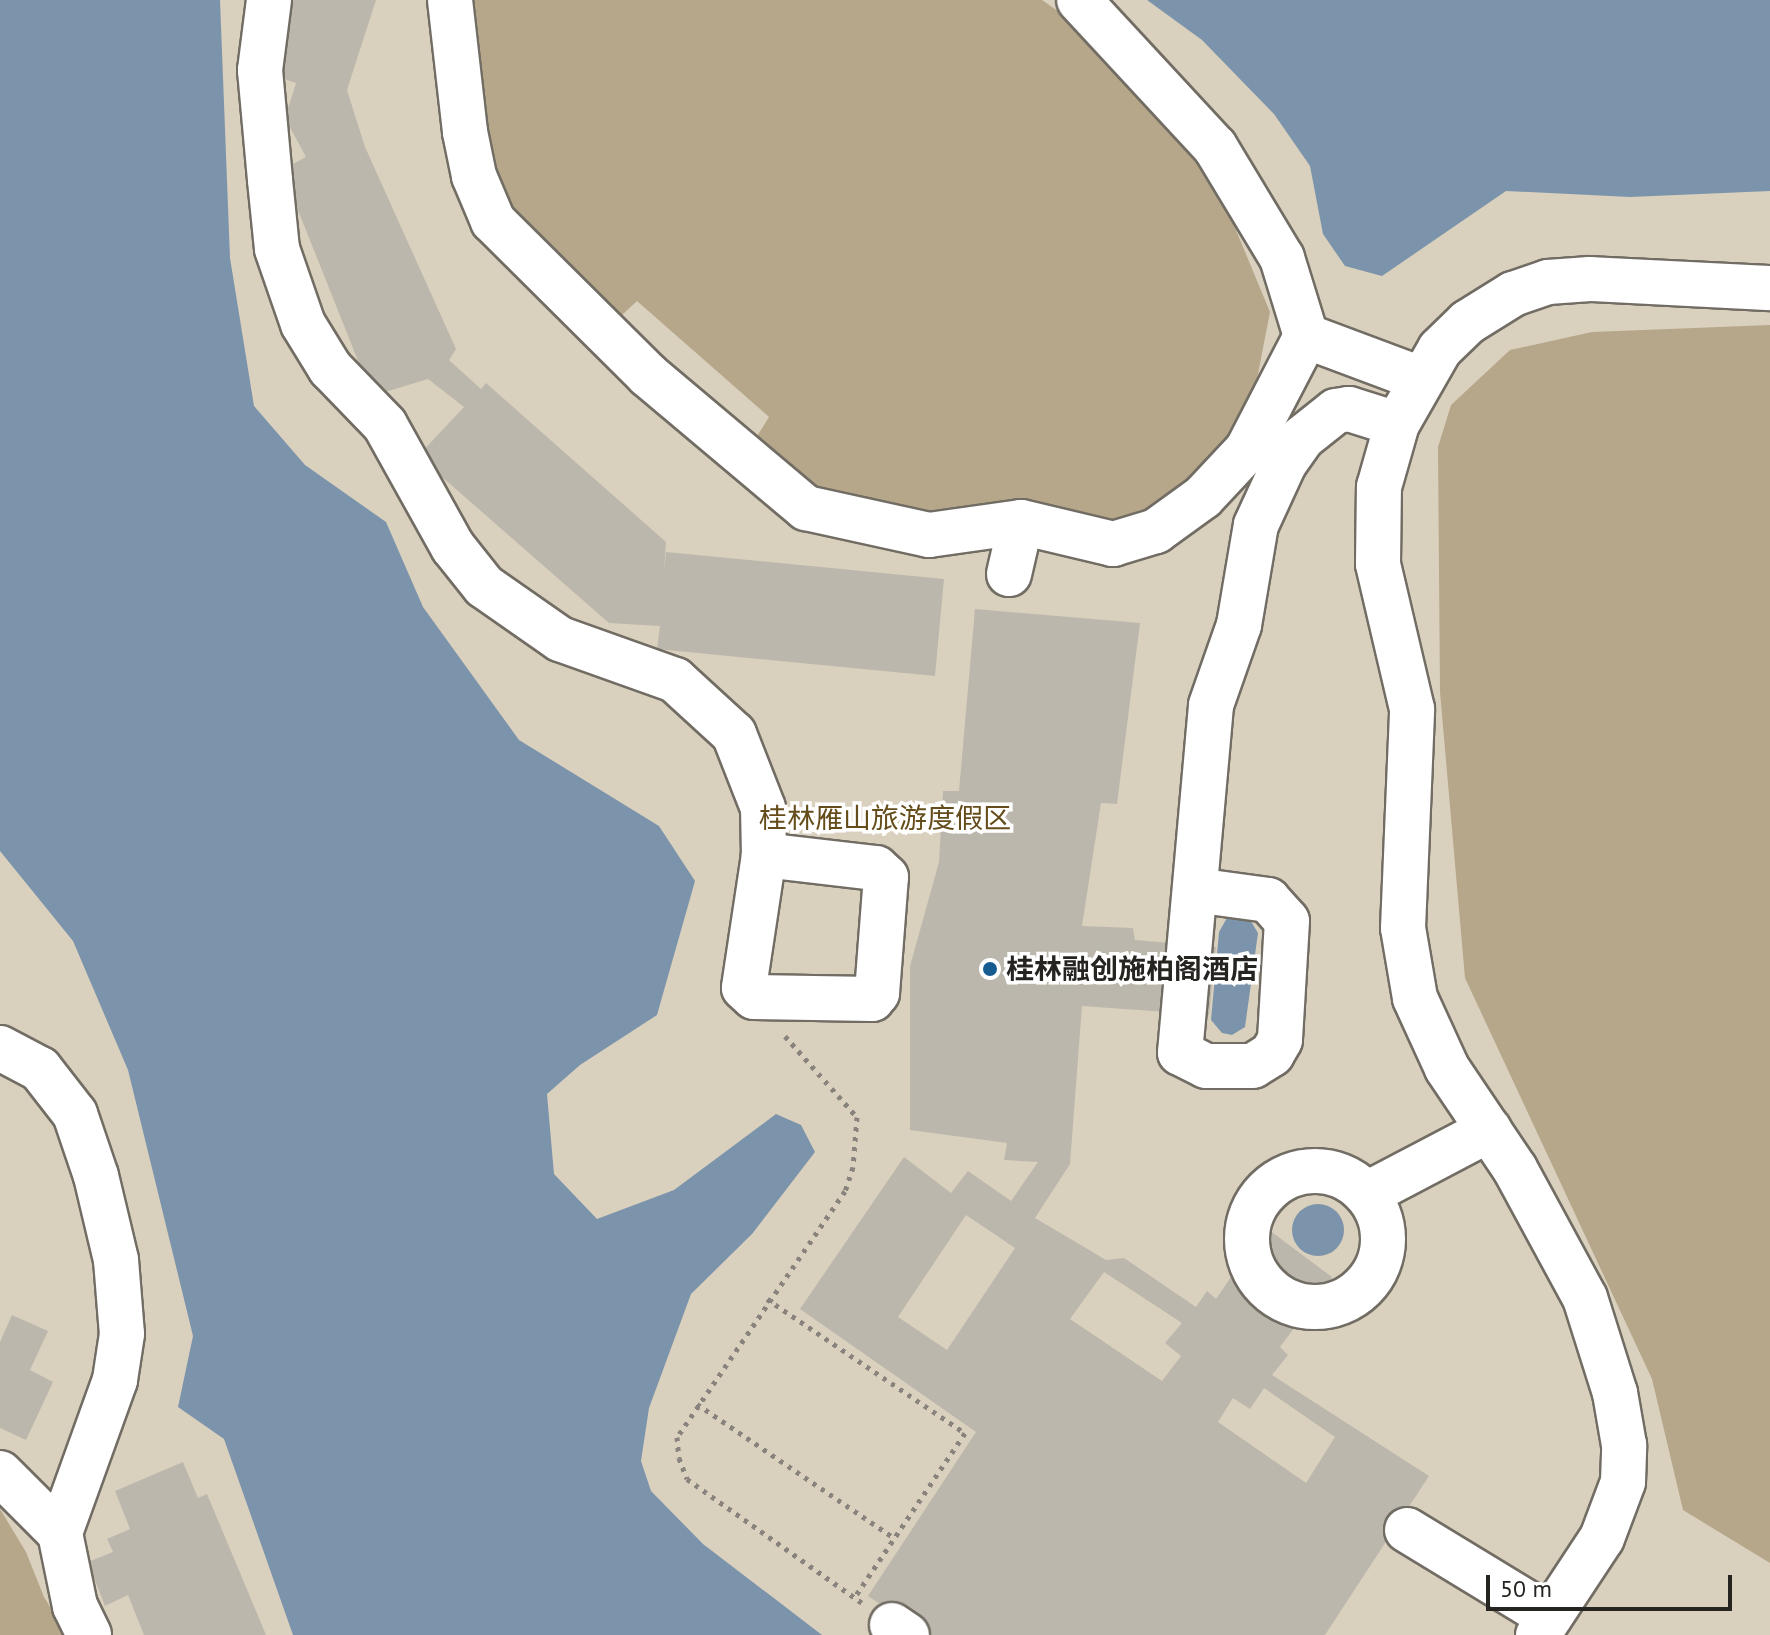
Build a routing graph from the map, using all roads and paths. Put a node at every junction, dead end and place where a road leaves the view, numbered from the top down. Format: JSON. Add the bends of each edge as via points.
{"nodes":[{"id":1,"x":269,"y":0,"type":"edge"},
{"id":2,"x":450,"y":0,"type":"edge"},
{"id":3,"x":1079,"y":0,"type":"edge"},
{"id":4,"x":1770,"y":288,"type":"edge"},
{"id":5,"x":1306,"y":336,"type":"junction"},
{"id":6,"x":1421,"y":379,"type":"junction"},
{"id":7,"x":1397,"y":424,"type":"junction"},
{"id":8,"x":1021,"y":522,"type":"junction"},
{"id":9,"x":1009,"y":574,"type":"dead end"},
{"id":10,"x":764,"y":855,"type":"junction"},
{"id":11,"x":1195,"y":890,"type":"dead end"},
{"id":12,"x":785,"y":999,"type":"junction"},
{"id":13,"x":0,"y":1048,"type":"edge"},
{"id":14,"x":1489,"y":1130,"type":"junction"},
{"id":15,"x":1367,"y":1194,"type":"dead end"},
{"id":16,"x":767,"y":1299,"type":"junction"},
{"id":17,"x":697,"y":1404,"type":"junction"},
{"id":18,"x":0,"y":1473,"type":"edge"},
{"id":19,"x":1407,"y":1530,"type":"dead end"},
{"id":20,"x":60,"y":1533,"type":"junction"},
{"id":21,"x":894,"y":1538,"type":"junction"},
{"id":22,"x":855,"y":1597,"type":"junction"},
{"id":23,"x":1544,"y":1626,"type":"edge"},
{"id":24,"x":899,"y":1630,"type":"edge"},
{"id":25,"x":89,"y":1635,"type":"edge"}],
"edges":[{"from":1,"to":10,"type":"lane","via":[[260,70],[270,180],[280,260],[303,324],[330,368],[385,425],[453,547],[484,586],[560,639],[675,680],[734,734],[763,808]]},
{"from":2,"to":8,"type":"lane","via":[[465,132],[474,176],[493,221],[648,375],[806,508],[929,535]]},
{"from":3,"to":5,"type":"lane","via":[[1215,147],[1282,258]]},
{"from":4,"to":6,"type":"lane","via":[[1626,278],[1548,282],[1513,294],[1468,322],[1440,349]]},
{"from":5,"to":6,"type":"lane"},
{"from":5,"to":8,"type":"lane","via":[[1247,450],[1203,497],[1156,531],[1113,544]]},
{"from":6,"to":7,"type":"lane"},
{"from":7,"to":11,"type":"lane","via":[[1342,409],[1314,425],[1284,464],[1256,525],[1242,615],[1211,705]]},
{"from":7,"to":14,"type":"lane","via":[[1379,487],[1376,523],[1378,564],[1412,709],[1403,875],[1405,948],[1415,998],[1432,1042]]},
{"from":8,"to":9,"type":"lane"},
{"from":10,"to":12,"type":"lane","via":[[742,984],[754,997]]},
{"from":10,"to":12,"type":"lane","via":[[876,868],[888,883],[874,996],[860,1003]]},
{"from":12,"to":16,"type":"path","via":[[780,1027],[789,1046],[848,1102],[859,1131],[845,1191]]},
{"from":13,"to":20,"type":"lane","via":[[40,1069],[75,1114],[116,1260],[122,1334],[115,1380]]},
{"from":14,"to":15,"type":"lane"},
{"from":14,"to":23,"type":"lane","via":[[1585,1298],[1604,1354],[1624,1445],[1623,1482],[1602,1538]]},
{"from":16,"to":17,"type":"path"},
{"from":16,"to":21,"type":"path","via":[[965,1433]]},
{"from":17,"to":21,"type":"path"},
{"from":17,"to":22,"type":"path","via":[[677,1437],[687,1479]]},
{"from":18,"to":20,"type":"lane"},
{"from":19,"to":23,"type":"lane"},
{"from":20,"to":25,"type":"lane","via":[[75,1606]]},
{"from":21,"to":22,"type":"path"},
{"from":22,"to":24,"type":"path"}]}
